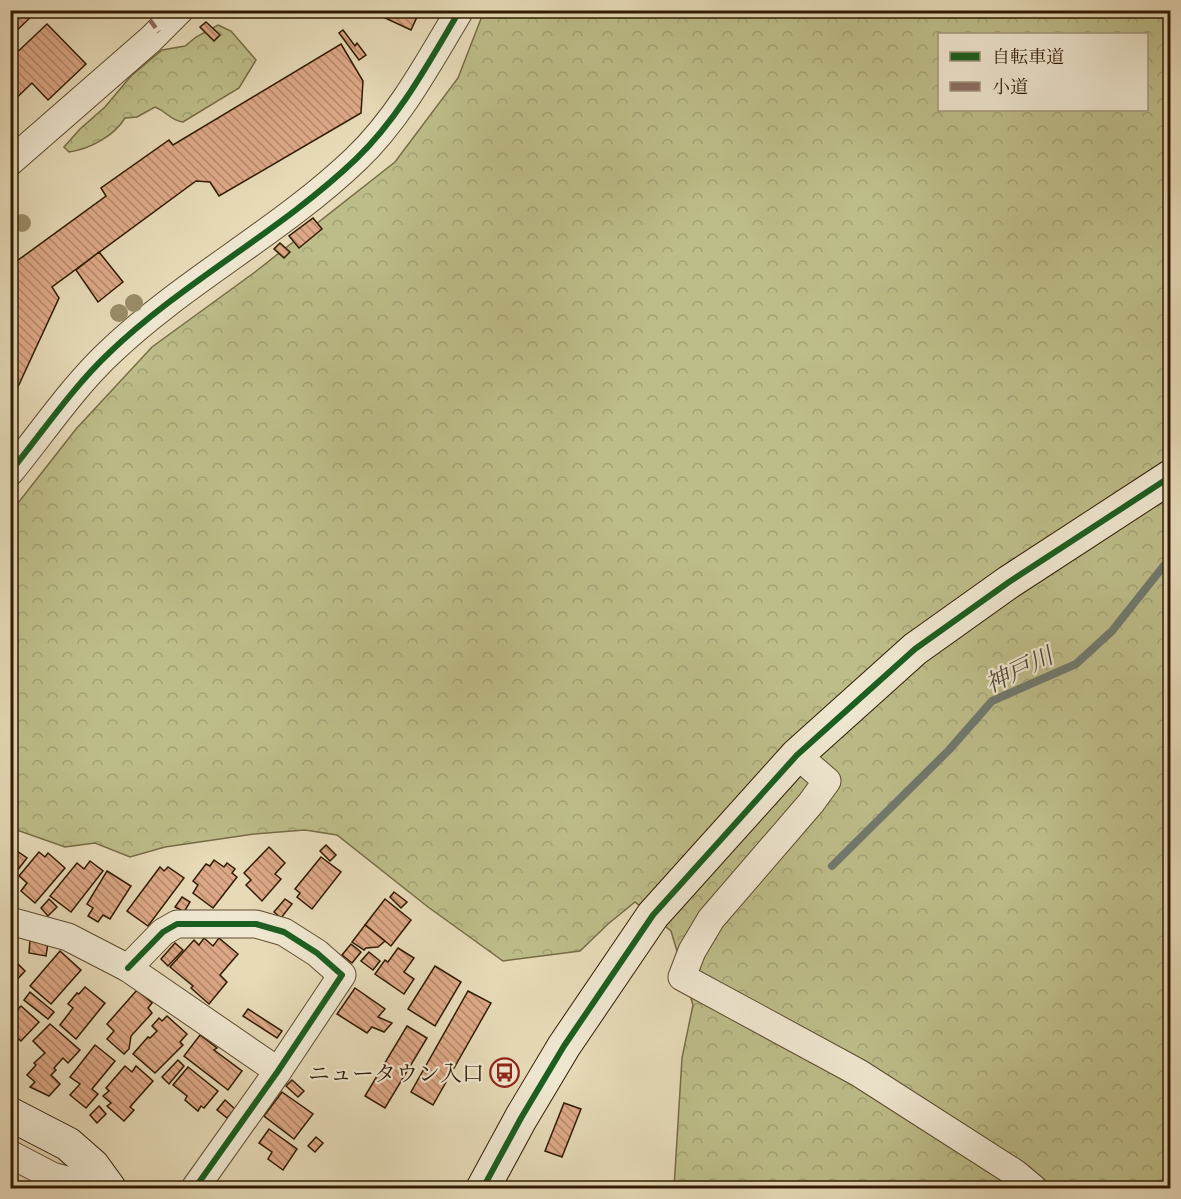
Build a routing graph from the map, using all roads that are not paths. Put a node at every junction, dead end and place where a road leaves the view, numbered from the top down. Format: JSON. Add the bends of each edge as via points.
{"nodes":[{"id":1,"x":180,"y":10,"type":"edge"},
{"id":2,"x":460,"y":10,"type":"edge"},
{"id":3,"x":10,"y":162,"type":"edge"},
{"id":4,"x":10,"y":472,"type":"edge"},
{"id":5,"x":1170,"y":477,"type":"edge"},
{"id":6,"x":797,"y":755,"type":"junction"},
{"id":7,"x":10,"y":921,"type":"edge"},
{"id":8,"x":128,"y":968,"type":"junction"},
{"id":9,"x":278,"y":1071,"type":"junction"},
{"id":10,"x":10,"y":1114,"type":"edge"},
{"id":11,"x":10,"y":1154,"type":"edge"},
{"id":12,"x":96,"y":1188,"type":"edge"},
{"id":13,"x":109,"y":1188,"type":"edge"},
{"id":14,"x":195,"y":1188,"type":"edge"},
{"id":15,"x":483,"y":1188,"type":"edge"},
{"id":16,"x":1033,"y":1188,"type":"edge"}],
"edges":[{"from":1,"to":3,"type":"street"},
{"from":2,"to":4,"type":"street","via":[[392,118],[356,159],[108,354]]},
{"from":5,"to":6,"type":"street","via":[[915,649]]},
{"from":6,"to":15,"type":"street","via":[[653,915],[564,1046]]},
{"from":6,"to":16,"type":"street","via":[[827,781],[711,919],[682,977],[859,1073]]},
{"from":7,"to":8,"type":"street","via":[[68,937]]},
{"from":8,"to":9,"type":"street"},
{"from":8,"to":9,"type":"street","via":[[163,932],[192,922],[268,926],[317,953],[342,975]]},
{"from":9,"to":14,"type":"street"},
{"from":10,"to":13,"type":"street","via":[[68,1144],[93,1166]]},
{"from":11,"to":12,"type":"street","via":[[52,1176]]}]}
